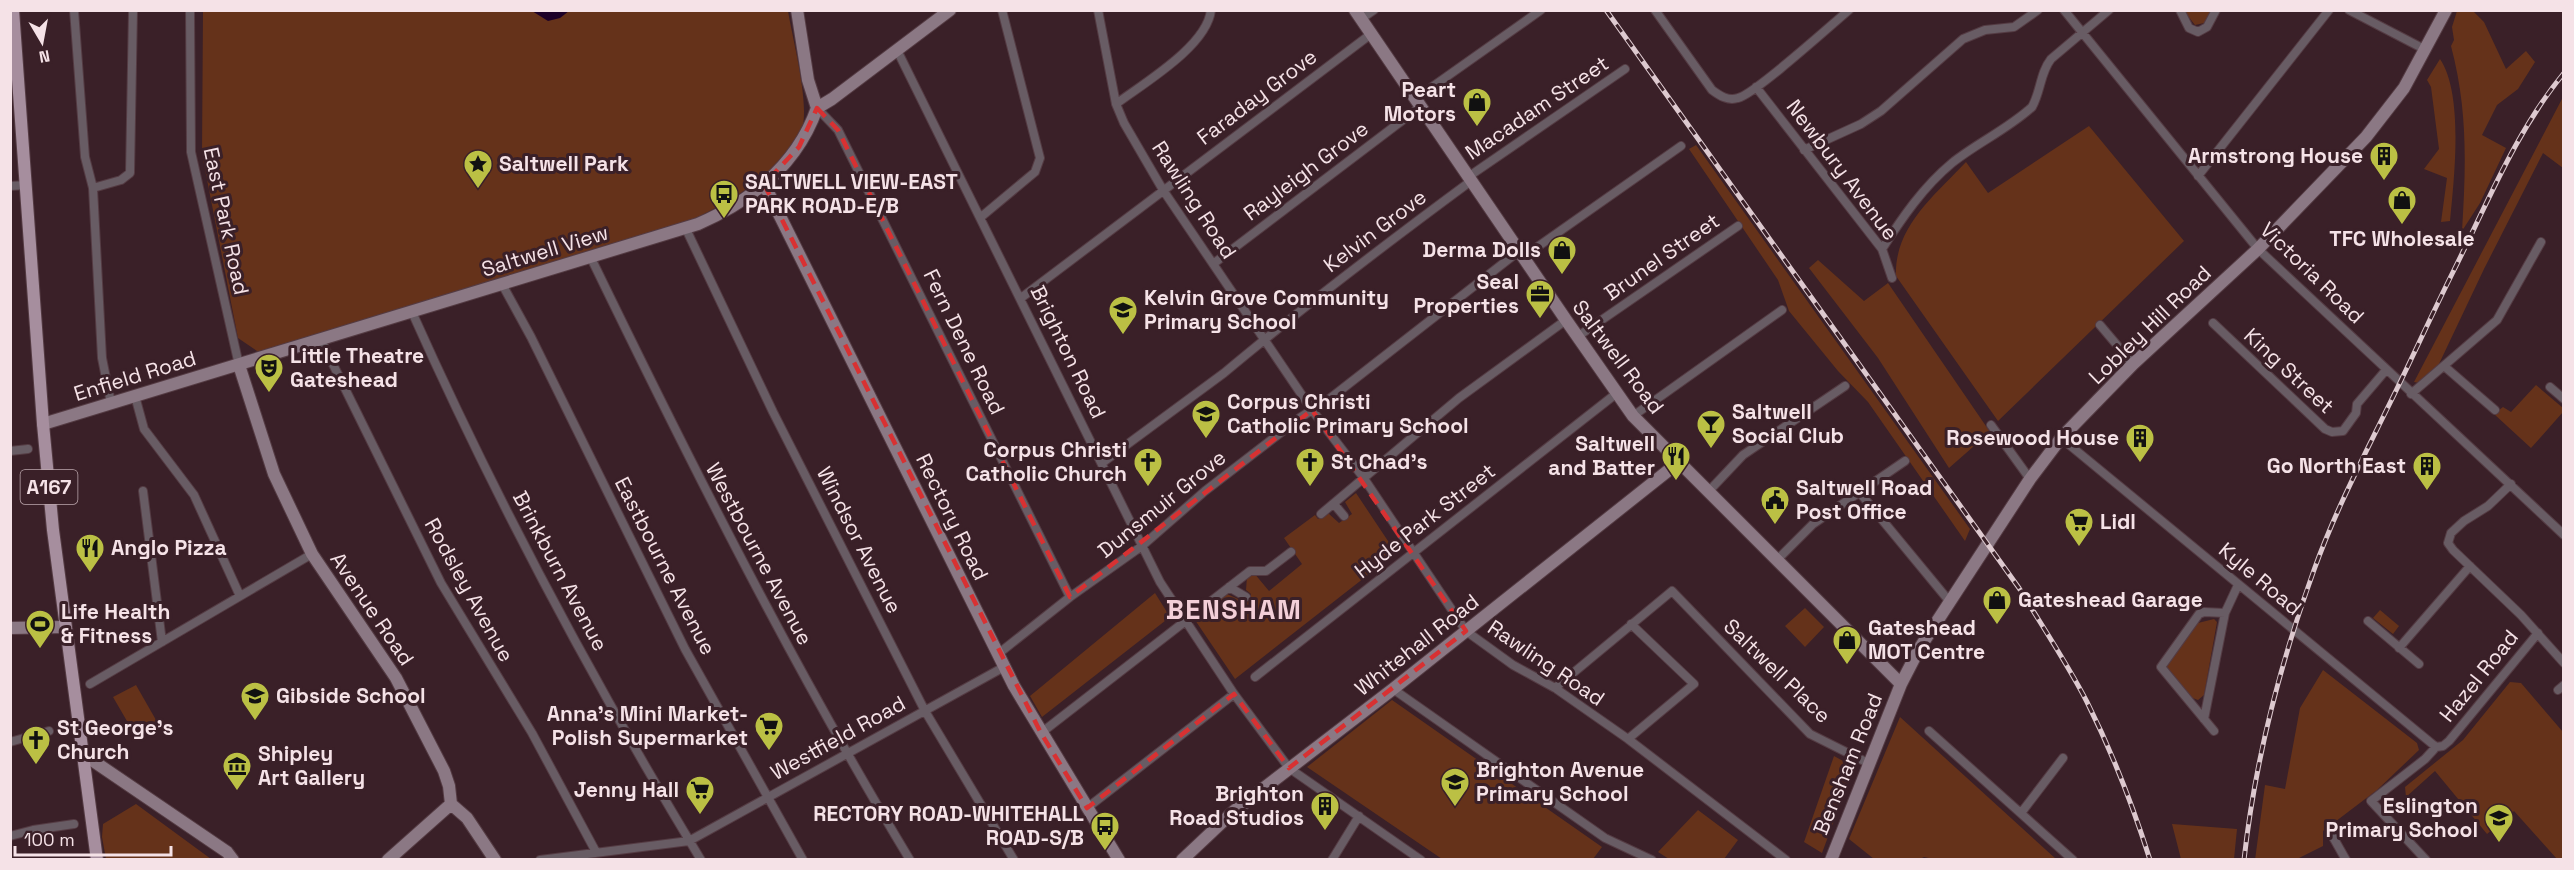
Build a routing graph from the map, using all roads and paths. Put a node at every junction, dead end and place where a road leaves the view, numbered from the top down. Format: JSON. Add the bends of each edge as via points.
{"nodes":[{"id":1,"x":13,"y":10,"type":"edge"},
{"id":2,"x":74,"y":10,"type":"edge"},
{"id":3,"x":133,"y":10,"type":"edge"},
{"id":4,"x":190,"y":10,"type":"edge"},
{"id":5,"x":797,"y":10,"type":"edge"},
{"id":6,"x":950,"y":10,"type":"edge"},
{"id":7,"x":1002,"y":10,"type":"edge"},
{"id":8,"x":1098,"y":10,"type":"edge"},
{"id":9,"x":1211,"y":10,"type":"edge"},
{"id":10,"x":1374,"y":10,"type":"edge"},
{"id":11,"x":1541,"y":10,"type":"edge"},
{"id":12,"x":1655,"y":10,"type":"edge"},
{"id":13,"x":1849,"y":10,"type":"edge"},
{"id":14,"x":2038,"y":10,"type":"edge"},
{"id":15,"x":2064,"y":10,"type":"edge"},
{"id":16,"x":2109,"y":10,"type":"edge"},
{"id":17,"x":2180,"y":10,"type":"edge"},
{"id":18,"x":2216,"y":10,"type":"edge"},
{"id":19,"x":2329,"y":10,"type":"edge"},
{"id":20,"x":2349,"y":10,"type":"edge"},
{"id":21,"x":2446,"y":10,"type":"edge"},
{"id":22,"x":1358,"y":15,"type":"edge"},
{"id":23,"x":2081,"y":33,"type":"junction"},
{"id":24,"x":1371,"y":34,"type":"junction"},
{"id":25,"x":897,"y":50,"type":"junction"},
{"id":26,"x":2426,"y":50,"type":"junction"},
{"id":27,"x":1626,"y":69,"type":"dead end"},
{"id":28,"x":1756,"y":87,"type":"junction"},
{"id":29,"x":1418,"y":103,"type":"junction"},
{"id":30,"x":1116,"y":104,"type":"junction"},
{"id":31,"x":817,"y":108,"type":"junction"},
{"id":32,"x":1681,"y":146,"type":"dead end"},
{"id":33,"x":1804,"y":150,"type":"junction"},
{"id":34,"x":2198,"y":176,"type":"junction"},
{"id":35,"x":1470,"y":179,"type":"junction"},
{"id":36,"x":27,"y":184,"type":"junction"},
{"id":37,"x":764,"y":184,"type":"junction"},
{"id":38,"x":10,"y":186,"type":"edge"},
{"id":39,"x":93,"y":188,"type":"junction"},
{"id":40,"x":1163,"y":190,"type":"junction"},
{"id":41,"x":981,"y":218,"type":"junction"},
{"id":42,"x":1738,"y":226,"type":"dead end"},
{"id":43,"x":686,"y":229,"type":"junction"},
{"id":44,"x":2541,"y":242,"type":"dead end"},
{"id":45,"x":1882,"y":249,"type":"junction"},
{"id":46,"x":2258,"y":249,"type":"junction"},
{"id":47,"x":1521,"y":254,"type":"junction"},
{"id":48,"x":591,"y":258,"type":"junction"},
{"id":49,"x":1214,"y":264,"type":"junction"},
{"id":50,"x":1892,"y":278,"type":"dead end"},
{"id":51,"x":502,"y":284,"type":"junction"},
{"id":52,"x":1021,"y":298,"type":"junction"},
{"id":53,"x":1782,"y":310,"type":"dead end"},
{"id":54,"x":412,"y":312,"type":"junction"},
{"id":55,"x":1566,"y":320,"type":"junction"},
{"id":56,"x":2213,"y":323,"type":"dead end"},
{"id":57,"x":2100,"y":325,"type":"dead end"},
{"id":58,"x":1577,"y":337,"type":"junction"},
{"id":59,"x":1264,"y":338,"type":"junction"},
{"id":60,"x":321,"y":340,"type":"junction"},
{"id":61,"x":2133,"y":364,"type":"junction"},
{"id":62,"x":239,"y":365,"type":"junction"},
{"id":63,"x":2444,"y":366,"type":"junction"},
{"id":64,"x":2386,"y":370,"type":"junction"},
{"id":65,"x":1845,"y":386,"type":"dead end"},
{"id":66,"x":2550,"y":387,"type":"dead end"},
{"id":67,"x":1617,"y":393,"type":"junction"},
{"id":68,"x":2411,"y":394,"type":"junction"},
{"id":69,"x":135,"y":396,"type":"junction"},
{"id":70,"x":2564,"y":399,"type":"edge"},
{"id":71,"x":111,"y":404,"type":"junction"},
{"id":72,"x":1312,"y":410,"type":"junction"},
{"id":73,"x":2496,"y":410,"type":"dead end"},
{"id":74,"x":1633,"y":416,"type":"junction"},
{"id":75,"x":43,"y":424,"type":"junction"},
{"id":76,"x":1991,"y":425,"type":"dead end"},
{"id":77,"x":2061,"y":438,"type":"junction"},
{"id":78,"x":27,"y":449,"type":"dead end"},
{"id":79,"x":10,"y":451,"type":"edge"},
{"id":80,"x":1905,"y":461,"type":"dead end"},
{"id":81,"x":1679,"y":462,"type":"junction"},
{"id":82,"x":1102,"y":463,"type":"junction"},
{"id":83,"x":1363,"y":477,"type":"junction"},
{"id":84,"x":2030,"y":478,"type":"junction"},
{"id":85,"x":2511,"y":484,"type":"junction"},
{"id":86,"x":143,"y":491,"type":"dead end"},
{"id":87,"x":1708,"y":492,"type":"junction"},
{"id":88,"x":1860,"y":493,"type":"junction"},
{"id":89,"x":1334,"y":504,"type":"junction"},
{"id":90,"x":1321,"y":514,"type":"dead end"},
{"id":91,"x":1344,"y":516,"type":"dead end"},
{"id":92,"x":2564,"y":534,"type":"edge"},
{"id":93,"x":1142,"y":546,"type":"junction"},
{"id":94,"x":1291,"y":552,"type":"dead end"},
{"id":95,"x":1414,"y":552,"type":"junction"},
{"id":96,"x":312,"y":554,"type":"junction"},
{"id":97,"x":1777,"y":560,"type":"junction"},
{"id":98,"x":2470,"y":566,"type":"junction"},
{"id":99,"x":2238,"y":585,"type":"junction"},
{"id":100,"x":1229,"y":587,"type":"junction"},
{"id":101,"x":240,"y":596,"type":"junction"},
{"id":102,"x":1070,"y":597,"type":"junction"},
{"id":103,"x":1246,"y":597,"type":"dead end"},
{"id":104,"x":1950,"y":602,"type":"junction"},
{"id":105,"x":2225,"y":613,"type":"junction"},
{"id":106,"x":1184,"y":621,"type":"junction"},
{"id":107,"x":2368,"y":621,"type":"dead end"},
{"id":108,"x":1631,"y":624,"type":"junction"},
{"id":109,"x":64,"y":627,"type":"junction"},
{"id":110,"x":10,"y":628,"type":"edge"},
{"id":111,"x":1466,"y":631,"type":"junction"},
{"id":112,"x":2538,"y":633,"type":"junction"},
{"id":113,"x":162,"y":642,"type":"junction"},
{"id":114,"x":2399,"y":648,"type":"junction"},
{"id":115,"x":998,"y":654,"type":"junction"},
{"id":116,"x":2564,"y":663,"type":"edge"},
{"id":117,"x":2419,"y":664,"type":"dead end"},
{"id":118,"x":1004,"y":667,"type":"junction"},
{"id":119,"x":1255,"y":677,"type":"dead end"},
{"id":120,"x":90,"y":684,"type":"dead end"},
{"id":121,"x":1901,"y":684,"type":"junction"},
{"id":122,"x":1555,"y":688,"type":"junction"},
{"id":123,"x":1393,"y":689,"type":"junction"},
{"id":124,"x":1234,"y":694,"type":"junction"},
{"id":125,"x":925,"y":711,"type":"junction"},
{"id":126,"x":2204,"y":719,"type":"junction"},
{"id":127,"x":49,"y":731,"type":"dead end"},
{"id":128,"x":1929,"y":731,"type":"dead end"},
{"id":129,"x":2214,"y":731,"type":"dead end"},
{"id":130,"x":1041,"y":733,"type":"junction"},
{"id":131,"x":1628,"y":739,"type":"junction"},
{"id":132,"x":10,"y":742,"type":"edge"},
{"id":133,"x":2436,"y":747,"type":"junction"},
{"id":134,"x":846,"y":753,"type":"junction"},
{"id":135,"x":83,"y":754,"type":"junction"},
{"id":136,"x":2063,"y":758,"type":"dead end"},
{"id":137,"x":1868,"y":763,"type":"junction"},
{"id":138,"x":1289,"y":768,"type":"junction"},
{"id":139,"x":768,"y":797,"type":"junction"},
{"id":140,"x":450,"y":804,"type":"junction"},
{"id":141,"x":1087,"y":808,"type":"junction"},
{"id":142,"x":2021,"y":813,"type":"junction"},
{"id":143,"x":1359,"y":816,"type":"junction"},
{"id":144,"x":74,"y":824,"type":"dead end"},
{"id":145,"x":2329,"y":830,"type":"dead end"},
{"id":146,"x":10,"y":836,"type":"edge"},
{"id":147,"x":689,"y":841,"type":"junction"},
{"id":148,"x":596,"y":852,"type":"junction"},
{"id":149,"x":1190,"y":857,"type":"edge"},
{"id":150,"x":97,"y":860,"type":"edge"},
{"id":151,"x":233,"y":860,"type":"edge"},
{"id":152,"x":388,"y":860,"type":"edge"},
{"id":153,"x":495,"y":860,"type":"edge"},
{"id":154,"x":540,"y":860,"type":"edge"},
{"id":155,"x":701,"y":860,"type":"edge"},
{"id":156,"x":804,"y":860,"type":"edge"},
{"id":157,"x":910,"y":860,"type":"edge"},
{"id":158,"x":1014,"y":860,"type":"edge"},
{"id":159,"x":1119,"y":860,"type":"edge"},
{"id":160,"x":1332,"y":860,"type":"edge"},
{"id":161,"x":1421,"y":860,"type":"edge"},
{"id":162,"x":1652,"y":860,"type":"edge"},
{"id":163,"x":1786,"y":860,"type":"edge"},
{"id":164,"x":1831,"y":860,"type":"edge"},
{"id":165,"x":2073,"y":860,"type":"edge"},
{"id":166,"x":2346,"y":860,"type":"edge"},
{"id":167,"x":2426,"y":860,"type":"edge"}],
"edges":[{"from":1,"to":36,"type":"main road","number":"A167"},
{"from":2,"to":39,"type":"street","via":[[85,157]]},
{"from":3,"to":39,"type":"street","via":[[130,173],[121,180]]},
{"from":4,"to":62,"type":"street","name":"East Park Road","via":[[191,152]]},
{"from":5,"to":31,"type":"street","via":[[808,80]]},
{"from":6,"to":25,"type":"street"},
{"from":7,"to":41,"type":"street","via":[[1040,158],[1035,172]]},
{"from":8,"to":30,"type":"street","name":"Rawling Road"},
{"from":9,"to":30,"type":"street","via":[[1210,22],[1185,52]]},
{"from":10,"to":22,"type":"street"},
{"from":11,"to":29,"type":"street","name":"Rayleigh Grove"},
{"from":12,"to":28,"type":"street","via":[[1712,90],[1736,99]]},
{"from":13,"to":28,"type":"street"},
{"from":14,"to":33,"type":"street","via":[[2014,27],[1985,30],[1963,39],[1881,111],[1862,124]]},
{"from":15,"to":23,"type":"street","name":"Victoria Road"},
{"from":16,"to":23,"type":"street"},
{"from":17,"to":18,"type":"street","via":[[2189,28],[2198,32],[2207,27]]},
{"from":19,"to":34,"type":"street"},
{"from":20,"to":26,"type":"street"},
{"from":21,"to":26,"type":"street","name":"Lobley Hill Road"},
{"from":22,"to":24,"type":"street","name":"Saltwell Road"},
{"from":23,"to":34,"type":"street","name":"Victoria Road"},
{"from":23,"to":45,"type":"street","via":[[2046,66],[2032,107],[1939,175]]},
{"from":24,"to":29,"type":"street","name":"Saltwell Road"},
{"from":24,"to":40,"type":"street","name":"Faraday Grove"},
{"from":25,"to":31,"type":"street"},
{"from":25,"to":41,"type":"street","name":"Brighton Road"},
{"from":26,"to":46,"type":"street","name":"Lobley Hill Road","via":[[2404,88],[2366,136]]},
{"from":27,"to":35,"type":"street","name":"Macadam Street"},
{"from":28,"to":33,"type":"street","name":"Newbury Avenue"},
{"from":29,"to":35,"type":"street","name":"Saltwell Road"},
{"from":29,"to":49,"type":"street","name":"Rayleigh Grove"},
{"from":30,"to":40,"type":"street","name":"Rawling Road"},
{"from":31,"to":37,"type":"street","name":"Saltwell View","via":[[799,147]]},
{"from":31,"to":102,"type":"street","name":"Fern Dene Road","via":[[838,130]]},
{"from":32,"to":47,"type":"street","name":"Dunsmuir Grove"},
{"from":33,"to":45,"type":"street","name":"Newbury Avenue"},
{"from":34,"to":46,"type":"street","name":"Victoria Road"},
{"from":35,"to":47,"type":"street","name":"Saltwell Road"},
{"from":35,"to":59,"type":"street","name":"Kelvin Grove"},
{"from":36,"to":38,"type":"street"},
{"from":36,"to":75,"type":"main road","number":"A167"},
{"from":37,"to":43,"type":"street","name":"Saltwell View","via":[[720,215]]},
{"from":37,"to":115,"type":"street","name":"Rectory Road"},
{"from":39,"to":71,"type":"street","via":[[102,358]]},
{"from":40,"to":49,"type":"street","name":"Rawling Road"},
{"from":40,"to":52,"type":"street","name":"Faraday Grove"},
{"from":41,"to":52,"type":"street","name":"Brighton Road"},
{"from":42,"to":58,"type":"street","name":"Brunel Street"},
{"from":43,"to":48,"type":"street","name":"Saltwell View"},
{"from":43,"to":125,"type":"street","name":"Windsor Avenue","via":[[773,412]]},
{"from":44,"to":63,"type":"street","via":[[2497,320]]},
{"from":45,"to":50,"type":"street","name":"Newbury Avenue"},
{"from":46,"to":61,"type":"street","name":"Lobley Hill Road"},
{"from":46,"to":64,"type":"street","name":"Victoria Road"},
{"from":47,"to":55,"type":"street","name":"Saltwell Road"},
{"from":47,"to":72,"type":"street","name":"Dunsmuir Grove"},
{"from":48,"to":51,"type":"street","name":"Saltwell View"},
{"from":48,"to":134,"type":"street","name":"Westbourne Avenue","via":[[687,456]]},
{"from":49,"to":59,"type":"street","name":"Rawling Road"},
{"from":51,"to":54,"type":"street","name":"Saltwell View"},
{"from":51,"to":139,"type":"street","name":"Eastbourne Avenue","via":[[685,649]]},
{"from":52,"to":82,"type":"street","name":"Brighton Road"},
{"from":53,"to":74,"type":"street"},
{"from":54,"to":60,"type":"street","name":"Saltwell View"},
{"from":54,"to":147,"type":"street","name":"Brinkburn Avenue","via":[[523,542]]},
{"from":55,"to":58,"type":"street","name":"Saltwell Road"},
{"from":55,"to":83,"type":"street","via":[[1459,398]]},
{"from":56,"to":64,"type":"street","name":"King Street","via":[[2332,432],[2343,431],[2356,413],[2357,404]]},
{"from":57,"to":61,"type":"street"},
{"from":58,"to":67,"type":"street","name":"Saltwell Road"},
{"from":59,"to":72,"type":"street","name":"Rawling Road"},
{"from":59,"to":82,"type":"street","name":"Kelvin Grove","via":[[1224,373]]},
{"from":60,"to":62,"type":"street","name":"Saltwell View"},
{"from":60,"to":148,"type":"street","name":"Rodsley Avenue","via":[[441,583],[532,733]]},
{"from":61,"to":77,"type":"street","name":"Lobley Hill Road"},
{"from":62,"to":69,"type":"street","name":"Enfield Road"},
{"from":62,"to":96,"type":"street","name":"Avenue Road","via":[[274,474]]},
{"from":63,"to":68,"type":"street"},
{"from":63,"to":73,"type":"street"},
{"from":64,"to":68,"type":"street","name":"Victoria Road"},
{"from":65,"to":87,"type":"street","via":[[1743,455]]},
{"from":66,"to":70,"type":"street"},
{"from":67,"to":74,"type":"street","name":"Saltwell Road"},
{"from":67,"to":95,"type":"street","name":"Hyde Park Street"},
{"from":68,"to":85,"type":"street","name":"Victoria Road"},
{"from":69,"to":71,"type":"street","name":"Enfield Road"},
{"from":69,"to":101,"type":"street","via":[[144,429],[194,495]]},
{"from":71,"to":75,"type":"street","name":"Enfield Road"},
{"from":72,"to":83,"type":"street","name":"Rawling Road"},
{"from":72,"to":93,"type":"street","name":"Dunsmuir Grove","via":[[1205,491]]},
{"from":74,"to":81,"type":"street","name":"Saltwell Road"},
{"from":75,"to":109,"type":"main road","number":"A167"},
{"from":76,"to":84,"type":"street"},
{"from":77,"to":84,"type":"street","name":"Lobley Hill Road"},
{"from":77,"to":99,"type":"street","name":"Kyle Road"},
{"from":78,"to":79,"type":"street"},
{"from":80,"to":88,"type":"street"},
{"from":81,"to":87,"type":"street","name":"Saltwell Road"},
{"from":81,"to":111,"type":"street","name":"Whitehall Road"},
{"from":82,"to":93,"type":"street","name":"Brighton Road"},
{"from":83,"to":89,"type":"street"},
{"from":83,"to":95,"type":"street","name":"Rawling Road"},
{"from":84,"to":104,"type":"street","name":"Lobley Hill Road"},
{"from":85,"to":92,"type":"street","name":"Victoria Road"},
{"from":85,"to":98,"type":"street","via":[[2448,537],[2450,546]]},
{"from":86,"to":113,"type":"street"},
{"from":87,"to":97,"type":"street","name":"Saltwell Road"},
{"from":88,"to":97,"type":"street","via":[[1813,524]]},
{"from":88,"to":104,"type":"street"},
{"from":89,"to":90,"type":"street"},
{"from":89,"to":91,"type":"street"},
{"from":93,"to":102,"type":"street","name":"Dunsmuir Grove"},
{"from":93,"to":106,"type":"street","name":"Brighton Road"},
{"from":94,"to":100,"type":"street","via":[[1266,571],[1250,571]]},
{"from":95,"to":111,"type":"street","name":"Rawling Road"},
{"from":95,"to":119,"type":"street","name":"Hyde Park Street"},
{"from":96,"to":101,"type":"street"},
{"from":96,"to":140,"type":"street","name":"Avenue Road","via":[[396,678],[444,771]]},
{"from":97,"to":121,"type":"street","name":"Saltwell Road"},
{"from":98,"to":112,"type":"street"},
{"from":98,"to":114,"type":"street"},
{"from":99,"to":105,"type":"street"},
{"from":99,"to":133,"type":"street","name":"Kyle Road"},
{"from":100,"to":103,"type":"street"},
{"from":100,"to":106,"type":"street"},
{"from":101,"to":113,"type":"street"},
{"from":102,"to":115,"type":"street","name":"Dunsmuir Grove"},
{"from":104,"to":121,"type":"street","name":"Lobley Hill Road"},
{"from":105,"to":126,"type":"street"},
{"from":105,"to":126,"type":"street","via":[[2199,614],[2161,668]]},
{"from":106,"to":124,"type":"street","name":"Brighton Road"},
{"from":106,"to":130,"type":"street"},
{"from":107,"to":114,"type":"street"},
{"from":108,"to":122,"type":"street"},
{"from":108,"to":131,"type":"street","via":[[1694,684]]},
{"from":108,"to":137,"type":"street","name":"Saltwell Place","via":[[1672,591],[1810,734]]},
{"from":109,"to":110,"type":"street"},
{"from":109,"to":135,"type":"main road","number":"A167"},
{"from":111,"to":122,"type":"street","name":"Rawling Road"},
{"from":111,"to":123,"type":"street","name":"Whitehall Road"},
{"from":112,"to":116,"type":"street"},
{"from":112,"to":133,"type":"street","name":"Hazel Road","via":[[2450,741]]},
{"from":113,"to":120,"type":"street"},
{"from":114,"to":117,"type":"street"},
{"from":115,"to":118,"type":"street","name":"Rectory Road"},
{"from":118,"to":125,"type":"street","name":"Westfield Road"},
{"from":118,"to":130,"type":"street","name":"Rectory Road"},
{"from":121,"to":137,"type":"street","name":"Bensham Road"},
{"from":122,"to":131,"type":"street","name":"Rawling Road"},
{"from":123,"to":138,"type":"street","name":"Whitehall Road"},
{"from":123,"to":162,"type":"street","via":[[1605,838]]},
{"from":124,"to":138,"type":"street","name":"Brighton Road"},
{"from":124,"to":141,"type":"street"},
{"from":125,"to":134,"type":"street","name":"Westfield Road"},
{"from":125,"to":158,"type":"street","name":"Windsor Avenue"},
{"from":126,"to":129,"type":"street"},
{"from":127,"to":132,"type":"street"},
{"from":128,"to":142,"type":"street"},
{"from":130,"to":141,"type":"street","name":"Rectory Road"},
{"from":131,"to":163,"type":"street","name":"Rawling Road"},
{"from":133,"to":167,"type":"street","name":"Hazel Road","via":[[2371,801]]},
{"from":134,"to":139,"type":"street","name":"Westfield Road"},
{"from":134,"to":157,"type":"street","name":"Westbourne Avenue"},
{"from":135,"to":150,"type":"main road","number":"A167"},
{"from":135,"to":151,"type":"street","via":[[227,852]]},
{"from":136,"to":142,"type":"street"},
{"from":137,"to":164,"type":"street","name":"Bensham Road"},
{"from":138,"to":143,"type":"street","name":"Brighton Road"},
{"from":138,"to":149,"type":"street","name":"Whitehall Road","via":[[1234,811]]},
{"from":139,"to":147,"type":"street","name":"Westfield Road"},
{"from":139,"to":156,"type":"street","name":"Eastbourne Avenue"},
{"from":140,"to":152,"type":"street"},
{"from":140,"to":153,"type":"street","via":[[467,818]]},
{"from":141,"to":159,"type":"street","name":"Rectory Road"},
{"from":142,"to":165,"type":"street"},
{"from":143,"to":160,"type":"street"},
{"from":143,"to":161,"type":"street","name":"Brighton Road"},
{"from":144,"to":146,"type":"street"},
{"from":145,"to":166,"type":"street"},
{"from":147,"to":148,"type":"street"},
{"from":147,"to":155,"type":"street","name":"Brinkburn Avenue"},
{"from":148,"to":154,"type":"street"}]}
